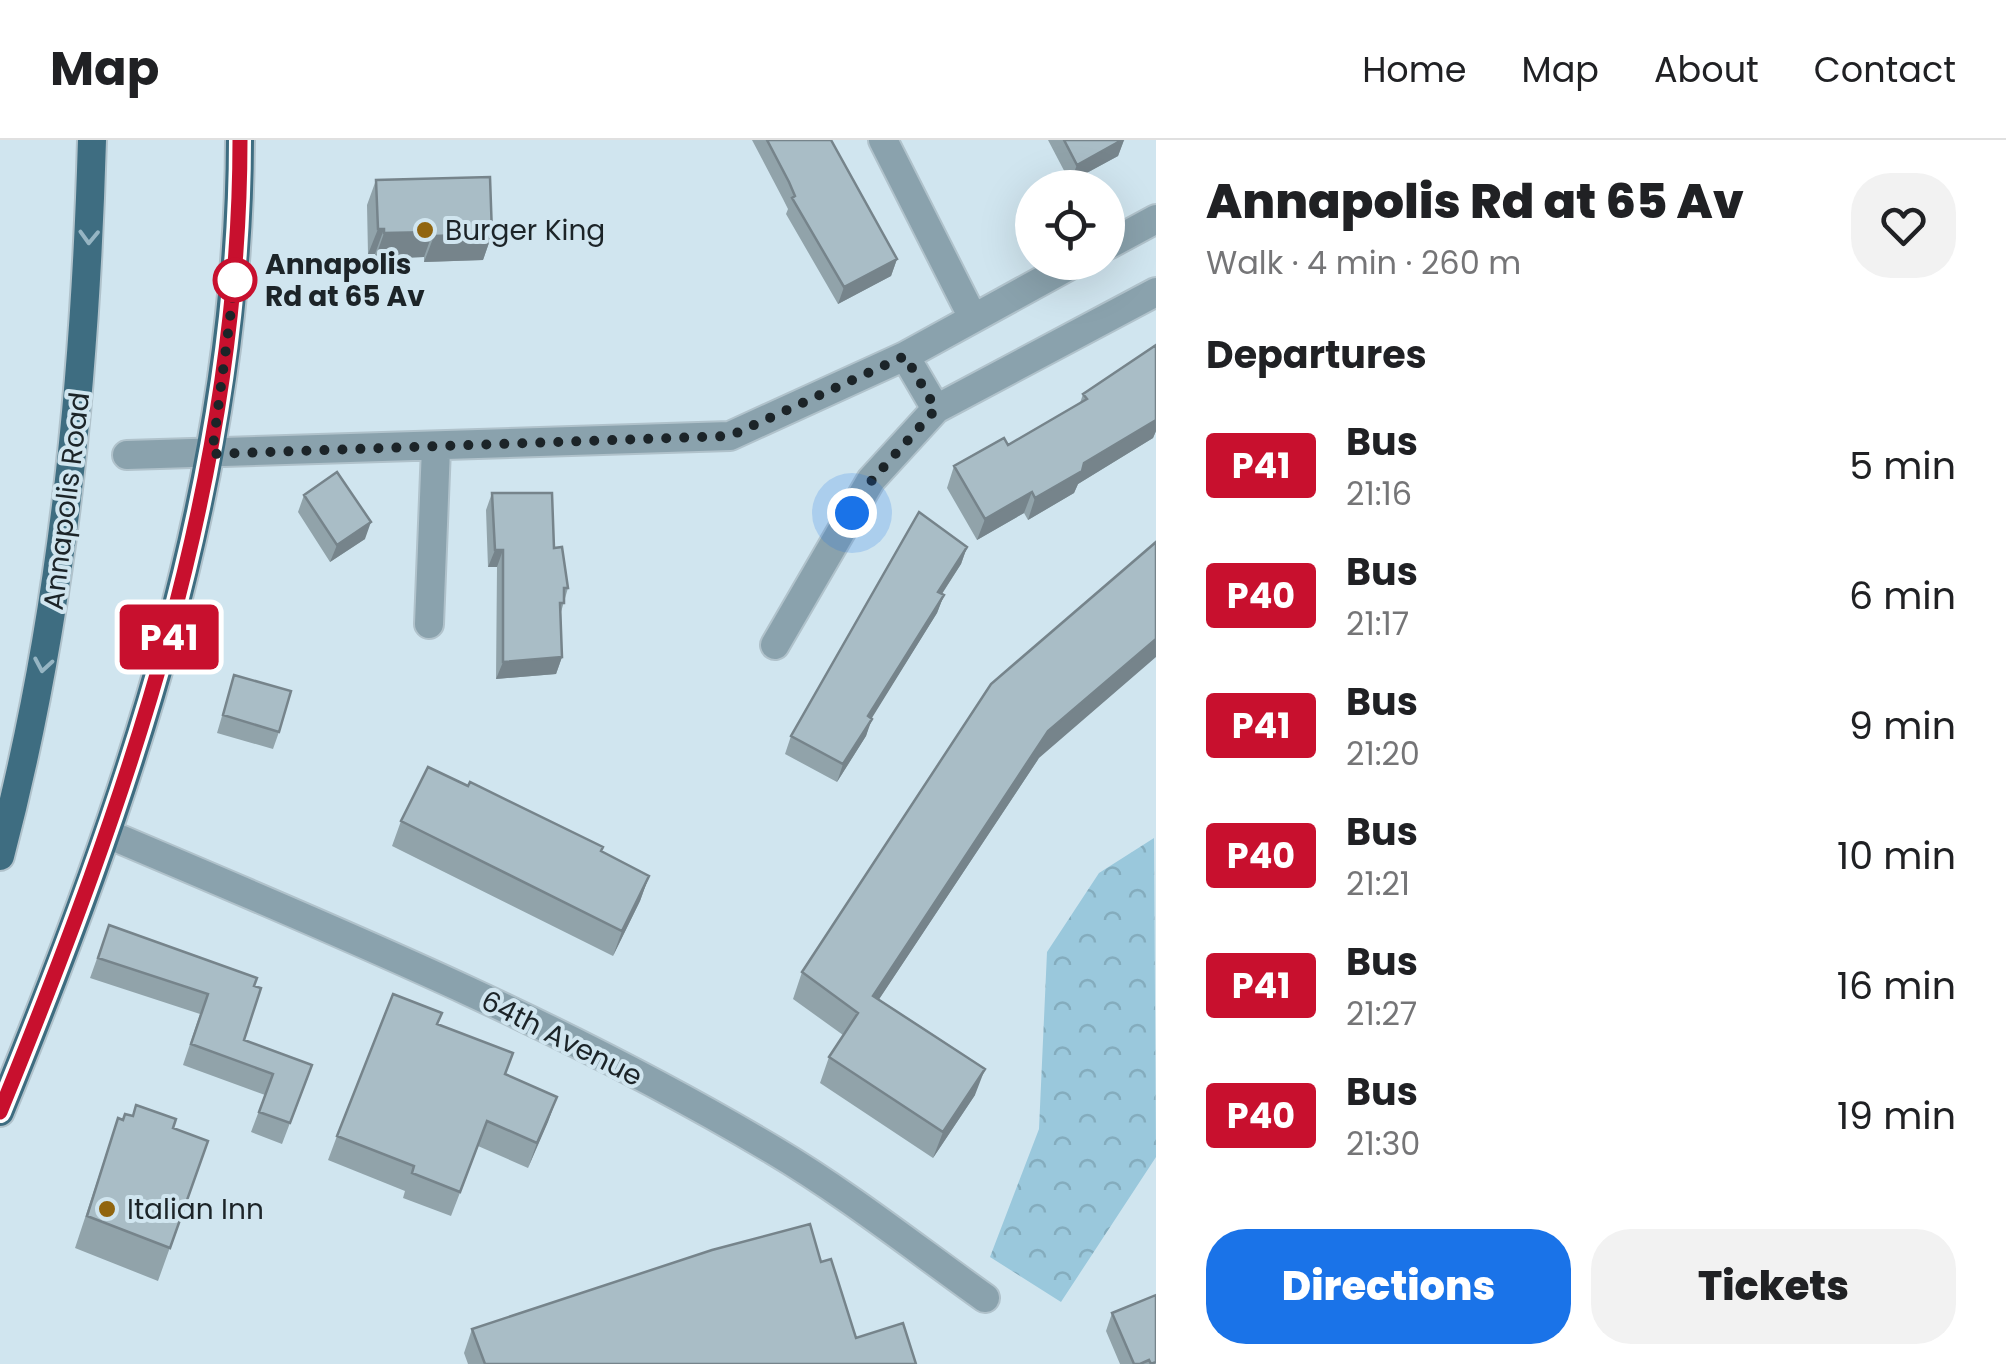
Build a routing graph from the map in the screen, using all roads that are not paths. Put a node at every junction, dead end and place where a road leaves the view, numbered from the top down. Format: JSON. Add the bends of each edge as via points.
{"nodes":[{"id":1,"x":92,"y":140,"type":"edge"},
{"id":2,"x":240,"y":140,"type":"edge"},
{"id":3,"x":882,"y":140,"type":"edge"},
{"id":4,"x":1156,"y":219,"type":"edge"},
{"id":5,"x":1125,"y":236,"type":"edge"},
{"id":6,"x":1041,"y":280,"type":"edge"},
{"id":7,"x":1156,"y":292,"type":"edge"},
{"id":8,"x":972,"y":316,"type":"junction"},
{"id":9,"x":905,"y":356,"type":"junction"},
{"id":10,"x":936,"y":409,"type":"junction"},
{"id":11,"x":436,"y":448,"type":"junction"},
{"id":12,"x":212,"y":454,"type":"junction"},
{"id":13,"x":128,"y":455,"type":"dead end"},
{"id":14,"x":430,"y":624,"type":"dead end"},
{"id":15,"x":775,"y":645,"type":"dead end"},
{"id":16,"x":108,"y":834,"type":"junction"},
{"id":17,"x":0,"y":856,"type":"edge"},
{"id":18,"x":0,"y":1112,"type":"edge"},
{"id":19,"x":984,"y":1298,"type":"dead end"}],
"edges":[{"from":1,"to":17,"type":"main road","name":"Annapolis Road","one_way":true,"via":[[83,366],[68,508],[44,664]]},
{"from":2,"to":12,"type":"main road","via":[[233,320]]},
{"from":3,"to":8,"type":"street"},
{"from":4,"to":5,"type":"street"},
{"from":6,"to":8,"type":"street"},
{"from":7,"to":10,"type":"street"},
{"from":8,"to":9,"type":"street"},
{"from":9,"to":10,"type":"street"},
{"from":9,"to":11,"type":"street","via":[[730,436]]},
{"from":10,"to":15,"type":"street","via":[[872,480]]},
{"from":11,"to":12,"type":"street"},
{"from":11,"to":14,"type":"street"},
{"from":12,"to":13,"type":"street"},
{"from":12,"to":16,"type":"main road","via":[[160,671]]},
{"from":16,"to":18,"type":"main road"},
{"from":16,"to":19,"type":"street","name":"64th Avenue","via":[[426,971],[656,1084],[778,1153]]}]}
